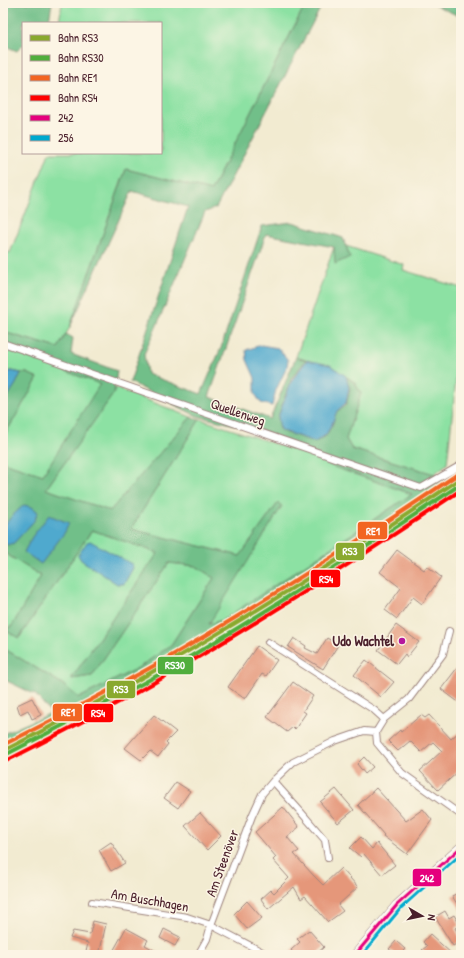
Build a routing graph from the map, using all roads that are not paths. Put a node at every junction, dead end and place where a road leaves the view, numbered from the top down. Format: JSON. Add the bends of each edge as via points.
{"nodes":[{"id":1,"x":3,"y":343,"type":"edge"},
{"id":2,"x":461,"y":465,"type":"edge"},
{"id":3,"x":449,"y":630,"type":"dead end"},
{"id":4,"x":268,"y":642,"type":"dead end"},
{"id":5,"x":384,"y":719,"type":"junction"},
{"id":6,"x":376,"y":732,"type":"junction"},
{"id":7,"x":273,"y":782,"type":"junction"},
{"id":8,"x":461,"y":815,"type":"edge"},
{"id":9,"x":461,"y":847,"type":"edge"},
{"id":10,"x":328,"y":858,"type":"dead end"},
{"id":11,"x":92,"y":902,"type":"dead end"},
{"id":12,"x":211,"y":925,"type":"junction"},
{"id":13,"x":198,"y":955,"type":"edge"},
{"id":14,"x":268,"y":955,"type":"edge"},
{"id":15,"x":355,"y":955,"type":"edge"}],
"edges":[{"from":1,"to":2,"type":"street","name":"Quellenweg","via":[[422,488]]},
{"from":3,"to":5,"type":"street","via":[[443,654],[409,699]]},
{"from":4,"to":5,"type":"street"},
{"from":5,"to":6,"type":"street"},
{"from":6,"to":7,"type":"street","name":"Am Steenöver","via":[[364,731],[328,745],[293,762]]},
{"from":6,"to":8,"type":"street","via":[[377,744],[402,773]]},
{"from":7,"to":10,"type":"street","via":[[325,840]]},
{"from":7,"to":12,"type":"street","name":"Am Steenöver","via":[[262,794],[252,816]]},
{"from":9,"to":15,"type":"main road","via":[[398,905]]},
{"from":11,"to":12,"type":"street","name":"Am Buschhagen","via":[[187,917]]},
{"from":12,"to":13,"type":"street","name":"Am Steenöver"},
{"from":12,"to":14,"type":"street","name":"Am Buschhagen"}]}
